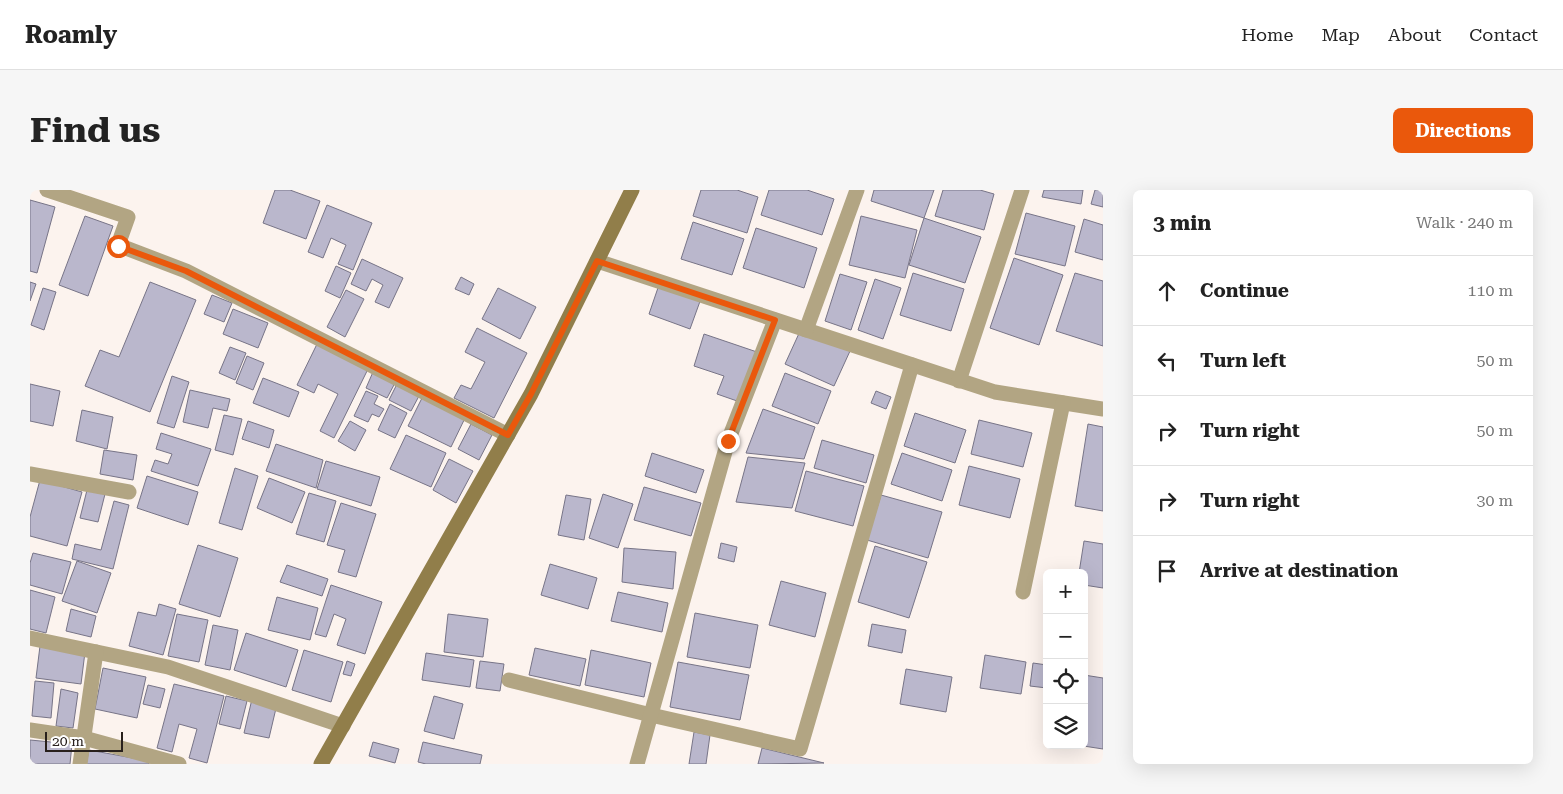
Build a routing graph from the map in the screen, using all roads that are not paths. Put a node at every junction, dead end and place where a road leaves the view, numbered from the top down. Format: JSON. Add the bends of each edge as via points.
{"nodes":[{"id":1,"x":47,"y":190,"type":"edge"},
{"id":2,"x":632,"y":190,"type":"edge"},
{"id":3,"x":857,"y":190,"type":"edge"},
{"id":4,"x":1022,"y":190,"type":"edge"},
{"id":5,"x":597,"y":261,"type":"junction"},
{"id":6,"x":775,"y":320,"type":"junction"},
{"id":7,"x":806,"y":330,"type":"junction"},
{"id":8,"x":912,"y":365,"type":"junction"},
{"id":9,"x":959,"y":380,"type":"junction"},
{"id":10,"x":1063,"y":403,"type":"junction"},
{"id":11,"x":1102,"y":404,"type":"edge"},
{"id":12,"x":508,"y":435,"type":"junction"},
{"id":13,"x":30,"y":474,"type":"edge"},
{"id":14,"x":129,"y":492,"type":"dead end"},
{"id":15,"x":1023,"y":592,"type":"dead end"},
{"id":16,"x":30,"y":638,"type":"edge"},
{"id":17,"x":96,"y":652,"type":"junction"},
{"id":18,"x":509,"y":680,"type":"dead end"},
{"id":19,"x":651,"y":715,"type":"junction"},
{"id":20,"x":343,"y":726,"type":"junction"},
{"id":21,"x":30,"y":730,"type":"edge"},
{"id":22,"x":84,"y":738,"type":"junction"},
{"id":23,"x":80,"y":764,"type":"edge"},
{"id":24,"x":179,"y":764,"type":"edge"},
{"id":25,"x":321,"y":764,"type":"edge"},
{"id":26,"x":637,"y":764,"type":"edge"}],
"edges":[{"from":1,"to":12,"type":"street","via":[[128,217],[118,246],[186,271]]},
{"from":2,"to":5,"type":"street"},
{"from":3,"to":7,"type":"street"},
{"from":4,"to":9,"type":"street"},
{"from":5,"to":6,"type":"street"},
{"from":5,"to":12,"type":"street"},
{"from":6,"to":7,"type":"street"},
{"from":6,"to":19,"type":"street","via":[[728,441]]},
{"from":7,"to":8,"type":"street"},
{"from":8,"to":9,"type":"street"},
{"from":8,"to":19,"type":"street","via":[[800,749]]},
{"from":9,"to":10,"type":"street","via":[[994,392]]},
{"from":10,"to":11,"type":"street"},
{"from":10,"to":15,"type":"street"},
{"from":12,"to":20,"type":"street"},
{"from":13,"to":14,"type":"street"},
{"from":16,"to":17,"type":"street"},
{"from":17,"to":20,"type":"street","via":[[168,667]]},
{"from":17,"to":22,"type":"street"},
{"from":18,"to":19,"type":"street"},
{"from":19,"to":26,"type":"street"},
{"from":20,"to":25,"type":"street"},
{"from":21,"to":22,"type":"street"},
{"from":22,"to":23,"type":"street"},
{"from":22,"to":24,"type":"street"}]}
